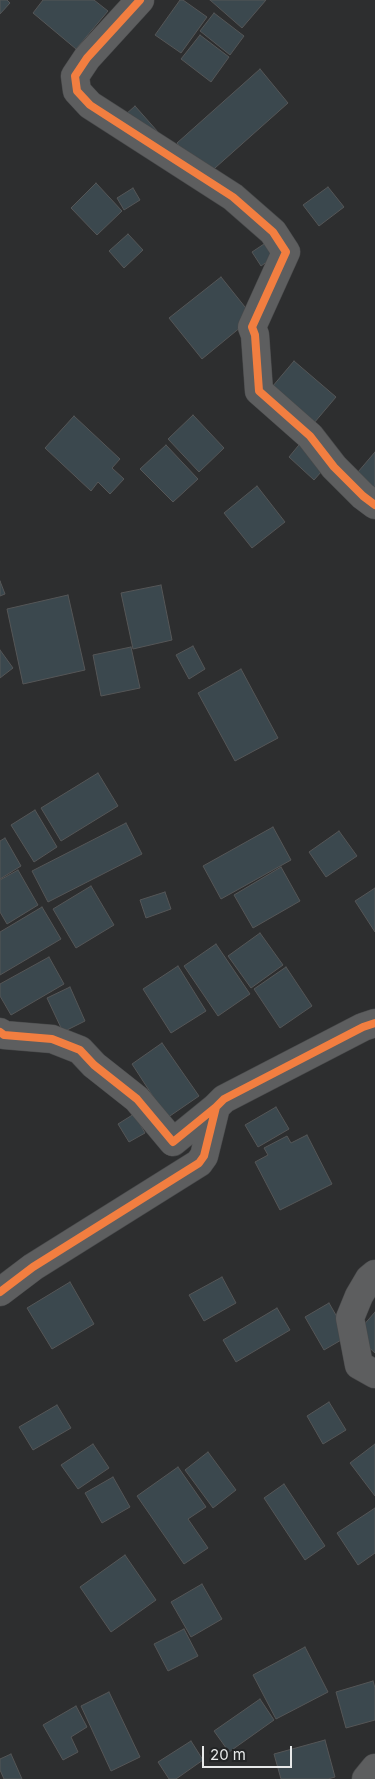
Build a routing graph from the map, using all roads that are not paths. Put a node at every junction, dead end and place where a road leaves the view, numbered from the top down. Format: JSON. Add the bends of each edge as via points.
{"nodes":[{"id":1,"x":140,"y":0,"type":"edge"},
{"id":2,"x":375,"y":505,"type":"edge"},
{"id":3,"x":375,"y":1023,"type":"edge"},
{"id":4,"x":0,"y":1032,"type":"edge"},
{"id":5,"x":216,"y":1107,"type":"junction"},
{"id":6,"x":375,"y":1274,"type":"edge"},
{"id":7,"x":0,"y":1292,"type":"edge"},
{"id":8,"x":375,"y":1374,"type":"edge"},
{"id":9,"x":375,"y":1768,"type":"edge"},
{"id":10,"x":366,"y":1779,"type":"edge"}],
"edges":[{"from":1,"to":2,"type":"street","via":[[86,58],[76,76],[77,91],[90,105],[233,197],[274,232],[286,252],[252,327],[259,391],[310,436],[334,467]]},
{"from":3,"to":5,"type":"street","via":[[260,1080]]},
{"from":4,"to":5,"type":"street","via":[[52,1039],[80,1050],[137,1099],[173,1142]]},
{"from":5,"to":7,"type":"street","via":[[204,1156],[199,1163],[33,1267]]},
{"from":6,"to":8,"type":"street","via":[[359,1296],[350,1318],[359,1365]]},
{"from":9,"to":10,"type":"street"}]}
